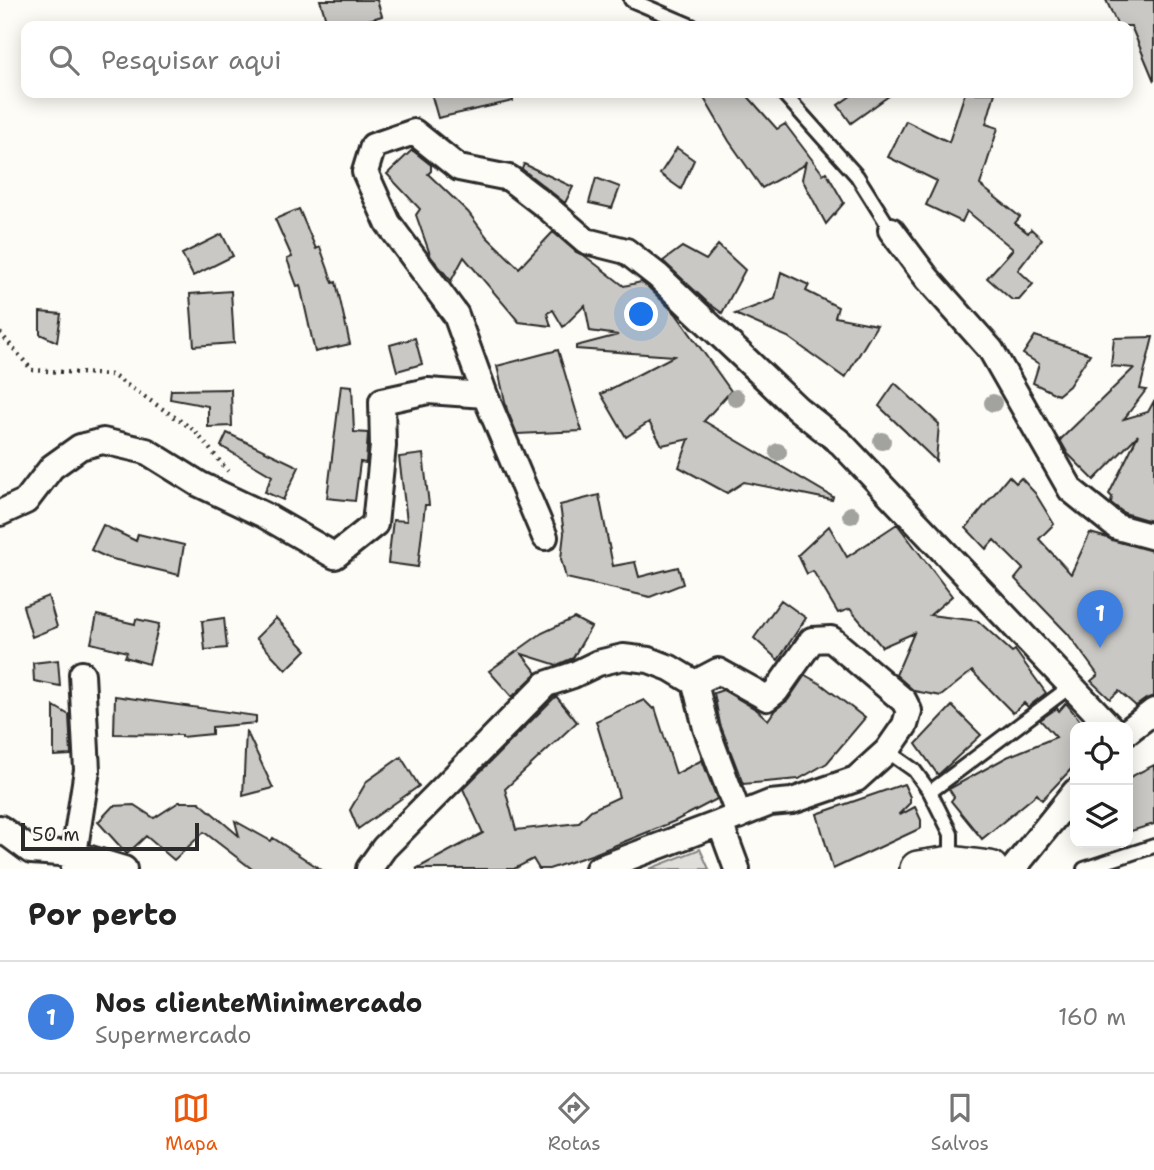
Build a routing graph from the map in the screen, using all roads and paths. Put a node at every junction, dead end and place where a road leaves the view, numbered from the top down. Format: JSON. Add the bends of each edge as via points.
{"nodes":[{"id":1,"x":631,"y":0,"type":"edge"},
{"id":2,"x":680,"y":21,"type":"edge"},
{"id":3,"x":787,"y":98,"type":"edge"},
{"id":4,"x":891,"y":230,"type":"joint"},
{"id":5,"x":0,"y":333,"type":"edge"},
{"id":6,"x":485,"y":395,"type":"junction"},
{"id":7,"x":229,"y":473,"type":"dead end"},
{"id":8,"x":0,"y":513,"type":"edge"},
{"id":9,"x":545,"y":537,"type":"dead end"},
{"id":10,"x":1154,"y":537,"type":"edge"},
{"id":11,"x":82,"y":674,"type":"dead end"},
{"id":12,"x":695,"y":684,"type":"junction"},
{"id":13,"x":1071,"y":685,"type":"junction"},
{"id":14,"x":1154,"y":711,"type":"edge"},
{"id":15,"x":1105,"y":722,"type":"edge"},
{"id":16,"x":1133,"y":727,"type":"edge"},
{"id":17,"x":887,"y":751,"type":"junction"},
{"id":18,"x":930,"y":792,"type":"junction"},
{"id":19,"x":1070,"y":798,"type":"edge"},
{"id":20,"x":730,"y":820,"type":"junction"},
{"id":21,"x":0,"y":828,"type":"edge"},
{"id":22,"x":1154,"y":846,"type":"edge"},
{"id":23,"x":74,"y":861,"type":"edge"},
{"id":24,"x":935,"y":867,"type":"edge"},
{"id":25,"x":124,"y":869,"type":"edge"},
{"id":26,"x":369,"y":869,"type":"edge"},
{"id":27,"x":598,"y":869,"type":"edge"},
{"id":28,"x":737,"y":869,"type":"edge"},
{"id":29,"x":990,"y":869,"type":"edge"},
{"id":30,"x":1013,"y":869,"type":"edge"},
{"id":31,"x":1084,"y":869,"type":"edge"}],
"edges":[{"from":1,"to":2,"type":"lane"},
{"from":3,"to":4,"type":"lane","via":[[857,176]]},
{"from":4,"to":10,"type":"street","via":[[991,350],[1071,490],[1117,527]]},
{"from":5,"to":7,"type":"path","via":[[32,370],[112,375],[194,430]]},
{"from":6,"to":8,"type":"street","via":[[428,391],[382,401],[383,446],[375,524],[335,556],[146,451],[103,441],[80,447],[52,467],[26,501]]},
{"from":6,"to":9,"type":"street"},
{"from":6,"to":13,"type":"street","via":[[456,316],[388,223],[365,172],[373,146],[414,132],[459,168],[509,178],[586,242],[626,251],[841,443]]},
{"from":11,"to":23,"type":"street","via":[[87,770]]},
{"from":12,"to":17,"type":"street","via":[[718,671],[767,698],[813,640],[831,639],[904,701],[909,711]]},
{"from":12,"to":20,"type":"street"},
{"from":12,"to":26,"type":"street","via":[[649,660],[623,657],[546,684],[384,848]]},
{"from":13,"to":15,"type":"street"},
{"from":13,"to":18,"type":"lane"},
{"from":14,"to":16,"type":"street"},
{"from":17,"to":18,"type":"lane","via":[[914,770]]},
{"from":17,"to":20,"type":"street","via":[[856,779],[792,801],[770,803]]},
{"from":18,"to":24,"type":"lane","via":[[951,834]]},
{"from":19,"to":30,"type":"street"},
{"from":20,"to":27,"type":"street"},
{"from":20,"to":28,"type":"street"},
{"from":21,"to":23,"type":"street","via":[[31,850]]},
{"from":22,"to":31,"type":"lane"},
{"from":23,"to":25,"type":"street"},
{"from":24,"to":29,"type":"street"}]}
